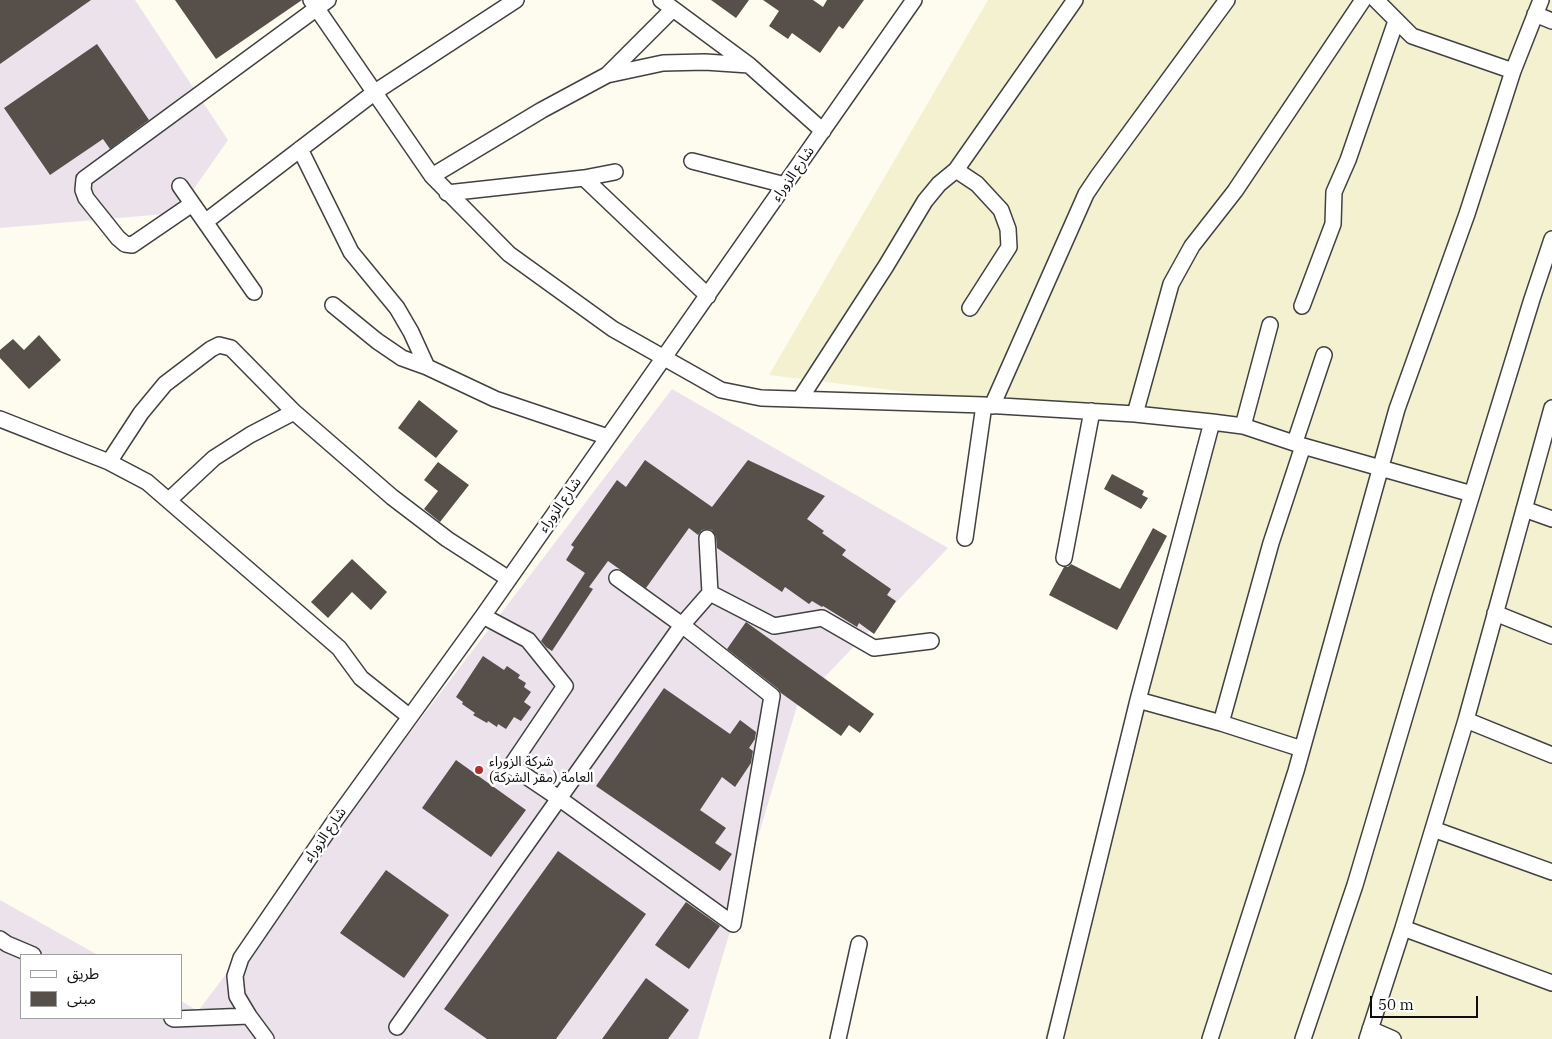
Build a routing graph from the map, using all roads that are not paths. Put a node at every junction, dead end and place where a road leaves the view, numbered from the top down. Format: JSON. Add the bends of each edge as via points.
{"nodes":[{"id":1,"x":516,"y":0,"type":"edge"},
{"id":2,"x":914,"y":0,"type":"edge"},
{"id":3,"x":1075,"y":0,"type":"edge"},
{"id":4,"x":1227,"y":0,"type":"edge"},
{"id":5,"x":1362,"y":0,"type":"edge"},
{"id":6,"x":1376,"y":0,"type":"edge"},
{"id":7,"x":318,"y":3,"type":"edge"},
{"id":8,"x":667,"y":4,"type":"edge"},
{"id":9,"x":1538,"y":7,"type":"edge"},
{"id":10,"x":1396,"y":21,"type":"junction"},
{"id":11,"x":1552,"y":21,"type":"edge"},
{"id":12,"x":750,"y":65,"type":"junction"},
{"id":13,"x":1513,"y":71,"type":"junction"},
{"id":14,"x":607,"y":75,"type":"junction"},
{"id":15,"x":375,"y":92,"type":"junction"},
{"id":16,"x":823,"y":131,"type":"junction"},
{"id":17,"x":300,"y":150,"type":"junction"},
{"id":18,"x":692,"y":161,"type":"dead end"},
{"id":19,"x":956,"y":170,"type":"junction"},
{"id":20,"x":615,"y":172,"type":"dead end"},
{"id":21,"x":432,"y":176,"type":"junction"},
{"id":22,"x":584,"y":178,"type":"junction"},
{"id":23,"x":785,"y":185,"type":"junction"},
{"id":24,"x":180,"y":186,"type":"dead end"},
{"id":25,"x":447,"y":193,"type":"junction"},
{"id":26,"x":192,"y":204,"type":"junction"},
{"id":27,"x":205,"y":222,"type":"junction"},
{"id":28,"x":1552,"y":239,"type":"edge"},
{"id":29,"x":254,"y":292,"type":"dead end"},
{"id":30,"x":708,"y":296,"type":"junction"},
{"id":31,"x":333,"y":305,"type":"dead end"},
{"id":32,"x":1302,"y":306,"type":"dead end"},
{"id":33,"x":970,"y":308,"type":"dead end"},
{"id":34,"x":1270,"y":325,"type":"dead end"},
{"id":35,"x":1324,"y":355,"type":"dead end"},
{"id":36,"x":664,"y":359,"type":"junction"},
{"id":37,"x":428,"y":367,"type":"junction"},
{"id":38,"x":800,"y":399,"type":"junction"},
{"id":39,"x":988,"y":406,"type":"junction"},
{"id":40,"x":1552,"y":410,"type":"edge"},
{"id":41,"x":1092,"y":411,"type":"junction"},
{"id":42,"x":294,"y":412,"type":"junction"},
{"id":43,"x":1135,"y":414,"type":"junction"},
{"id":44,"x":0,"y":419,"type":"edge"},
{"id":45,"x":1212,"y":422,"type":"junction"},
{"id":46,"x":1243,"y":426,"type":"junction"},
{"id":47,"x":608,"y":437,"type":"junction"},
{"id":48,"x":1299,"y":444,"type":"junction"},
{"id":49,"x":110,"y":462,"type":"junction"},
{"id":50,"x":1381,"y":468,"type":"junction"},
{"id":51,"x":1472,"y":494,"type":"junction"},
{"id":52,"x":169,"y":500,"type":"junction"},
{"id":53,"x":1524,"y":508,"type":"junction"},
{"id":54,"x":1552,"y":519,"type":"edge"},
{"id":55,"x":707,"y":538,"type":"dead end"},
{"id":56,"x":965,"y":538,"type":"dead end"},
{"id":57,"x":1064,"y":558,"type":"dead end"},
{"id":58,"x":617,"y":578,"type":"dead end"},
{"id":59,"x":509,"y":579,"type":"junction"},
{"id":60,"x":710,"y":593,"type":"junction"},
{"id":61,"x":1495,"y":614,"type":"junction"},
{"id":62,"x":484,"y":616,"type":"junction"},
{"id":63,"x":682,"y":625,"type":"junction"},
{"id":64,"x":1552,"y":636,"type":"edge"},
{"id":65,"x":931,"y":641,"type":"dead end"},
{"id":66,"x":1138,"y":700,"type":"junction"},
{"id":67,"x":410,"y":717,"type":"junction"},
{"id":68,"x":1466,"y":720,"type":"junction"},
{"id":69,"x":1221,"y":723,"type":"junction"},
{"id":70,"x":1302,"y":749,"type":"junction"},
{"id":71,"x":1552,"y":755,"type":"edge"},
{"id":72,"x":560,"y":799,"type":"junction"},
{"id":73,"x":1433,"y":829,"type":"junction"},
{"id":74,"x":1552,"y":872,"type":"edge"},
{"id":75,"x":1404,"y":928,"type":"junction"},
{"id":76,"x":0,"y":939,"type":"edge"},
{"id":77,"x":859,"y":944,"type":"dead end"},
{"id":78,"x":31,"y":954,"type":"edge"},
{"id":79,"x":1552,"y":984,"type":"edge"},
{"id":80,"x":249,"y":1016,"type":"junction"},
{"id":81,"x":182,"y":1019,"type":"edge"},
{"id":82,"x":397,"y":1027,"type":"dead end"},
{"id":83,"x":1369,"y":1034,"type":"edge"},
{"id":84,"x":266,"y":1039,"type":"edge"},
{"id":85,"x":838,"y":1039,"type":"edge"},
{"id":86,"x":1055,"y":1039,"type":"edge"},
{"id":87,"x":1210,"y":1039,"type":"edge"},
{"id":88,"x":1302,"y":1039,"type":"edge"},
{"id":89,"x":1393,"y":1039,"type":"edge"}],
"edges":[{"from":1,"to":15,"type":"street"},
{"from":2,"to":16,"type":"street","name":"شارع الزوراء"},
{"from":3,"to":19,"type":"street"},
{"from":4,"to":39,"type":"street","via":[[1086,194]]},
{"from":5,"to":43,"type":"street","via":[[1235,191],[1187,254],[1171,284]]},
{"from":6,"to":10,"type":"street"},
{"from":7,"to":15,"type":"street"},
{"from":7,"to":26,"type":"street","via":[[84,179],[86,198],[125,244],[132,245]]},
{"from":8,"to":12,"type":"street"},
{"from":8,"to":14,"type":"street"},
{"from":9,"to":11,"type":"street"},
{"from":9,"to":13,"type":"street"},
{"from":10,"to":13,"type":"street","via":[[1412,36]]},
{"from":10,"to":32,"type":"street","via":[[1334,192],[1333,224]]},
{"from":12,"to":14,"type":"street","via":[[663,63]]},
{"from":12,"to":16,"type":"street"},
{"from":13,"to":50,"type":"street"},
{"from":14,"to":21,"type":"street"},
{"from":15,"to":17,"type":"street"},
{"from":15,"to":21,"type":"street"},
{"from":16,"to":23,"type":"street","name":"شارع الزوراء"},
{"from":17,"to":27,"type":"street"},
{"from":17,"to":37,"type":"street","via":[[351,252],[397,308]]},
{"from":18,"to":23,"type":"street"},
{"from":19,"to":33,"type":"street","via":[[977,184],[1001,210],[1008,229],[1009,247]]},
{"from":19,"to":38,"type":"street","via":[[925,201]]},
{"from":20,"to":22,"type":"street"},
{"from":21,"to":25,"type":"street"},
{"from":22,"to":25,"type":"street"},
{"from":22,"to":30,"type":"street"},
{"from":23,"to":30,"type":"street","name":"شارع الزوراء"},
{"from":24,"to":26,"type":"street"},
{"from":25,"to":36,"type":"street","via":[[509,254],[613,330]]},
{"from":26,"to":27,"type":"street"},
{"from":27,"to":29,"type":"street"},
{"from":28,"to":51,"type":"street"},
{"from":30,"to":36,"type":"street","name":"شارع الزوراء"},
{"from":31,"to":37,"type":"street","via":[[402,358]]},
{"from":34,"to":46,"type":"street"},
{"from":35,"to":48,"type":"street"},
{"from":36,"to":38,"type":"street","via":[[721,390],[761,398]]},
{"from":36,"to":47,"type":"street","name":"شارع الزوراء"},
{"from":37,"to":47,"type":"street","via":[[495,399]]},
{"from":38,"to":39,"type":"street"},
{"from":39,"to":41,"type":"street"},
{"from":39,"to":56,"type":"street"},
{"from":40,"to":53,"type":"street"},
{"from":41,"to":43,"type":"street"},
{"from":41,"to":57,"type":"street"},
{"from":42,"to":49,"type":"street","via":[[231,348],[219,345],[165,384],[141,413]]},
{"from":42,"to":52,"type":"street","via":[[214,458]]},
{"from":42,"to":59,"type":"street","via":[[400,503],[447,539]]},
{"from":43,"to":45,"type":"street"},
{"from":44,"to":49,"type":"street"},
{"from":45,"to":46,"type":"street"},
{"from":45,"to":66,"type":"street"},
{"from":46,"to":48,"type":"street"},
{"from":47,"to":59,"type":"street","name":"شارع الزوراء"},
{"from":48,"to":50,"type":"street"},
{"from":48,"to":69,"type":"street"},
{"from":49,"to":52,"type":"street","via":[[147,482]]},
{"from":50,"to":51,"type":"street"},
{"from":50,"to":70,"type":"street"},
{"from":51,"to":88,"type":"street","via":[[1356,885]]},
{"from":52,"to":67,"type":"street","via":[[339,648],[361,678]]},
{"from":53,"to":54,"type":"street"},
{"from":53,"to":61,"type":"street"},
{"from":55,"to":60,"type":"street"},
{"from":58,"to":63,"type":"street"},
{"from":59,"to":62,"type":"street","name":"شارع الزوراء"},
{"from":60,"to":63,"type":"street"},
{"from":60,"to":65,"type":"street","via":[[774,626],[822,618],[874,648]]},
{"from":61,"to":64,"type":"street"},
{"from":61,"to":68,"type":"street"},
{"from":62,"to":67,"type":"street","name":"شارع الزوراء"},
{"from":62,"to":72,"type":"street","via":[[528,640],[565,686],[511,766]]},
{"from":63,"to":72,"type":"street"},
{"from":63,"to":72,"type":"street","via":[[772,696],[733,924]]},
{"from":66,"to":69,"type":"street"},
{"from":66,"to":86,"type":"street"},
{"from":67,"to":80,"type":"street","name":"شارع الزوراء","via":[[241,958],[235,976],[237,996]]},
{"from":68,"to":71,"type":"street"},
{"from":68,"to":73,"type":"street"},
{"from":69,"to":70,"type":"street"},
{"from":70,"to":87,"type":"street"},
{"from":72,"to":82,"type":"street"},
{"from":73,"to":74,"type":"street"},
{"from":73,"to":75,"type":"street"},
{"from":75,"to":79,"type":"street"},
{"from":75,"to":83,"type":"street"},
{"from":76,"to":78,"type":"street"},
{"from":77,"to":85,"type":"street"},
{"from":80,"to":81,"type":"street"},
{"from":80,"to":84,"type":"street","name":"شارع الزوراء"},
{"from":83,"to":89,"type":"street"}]}
